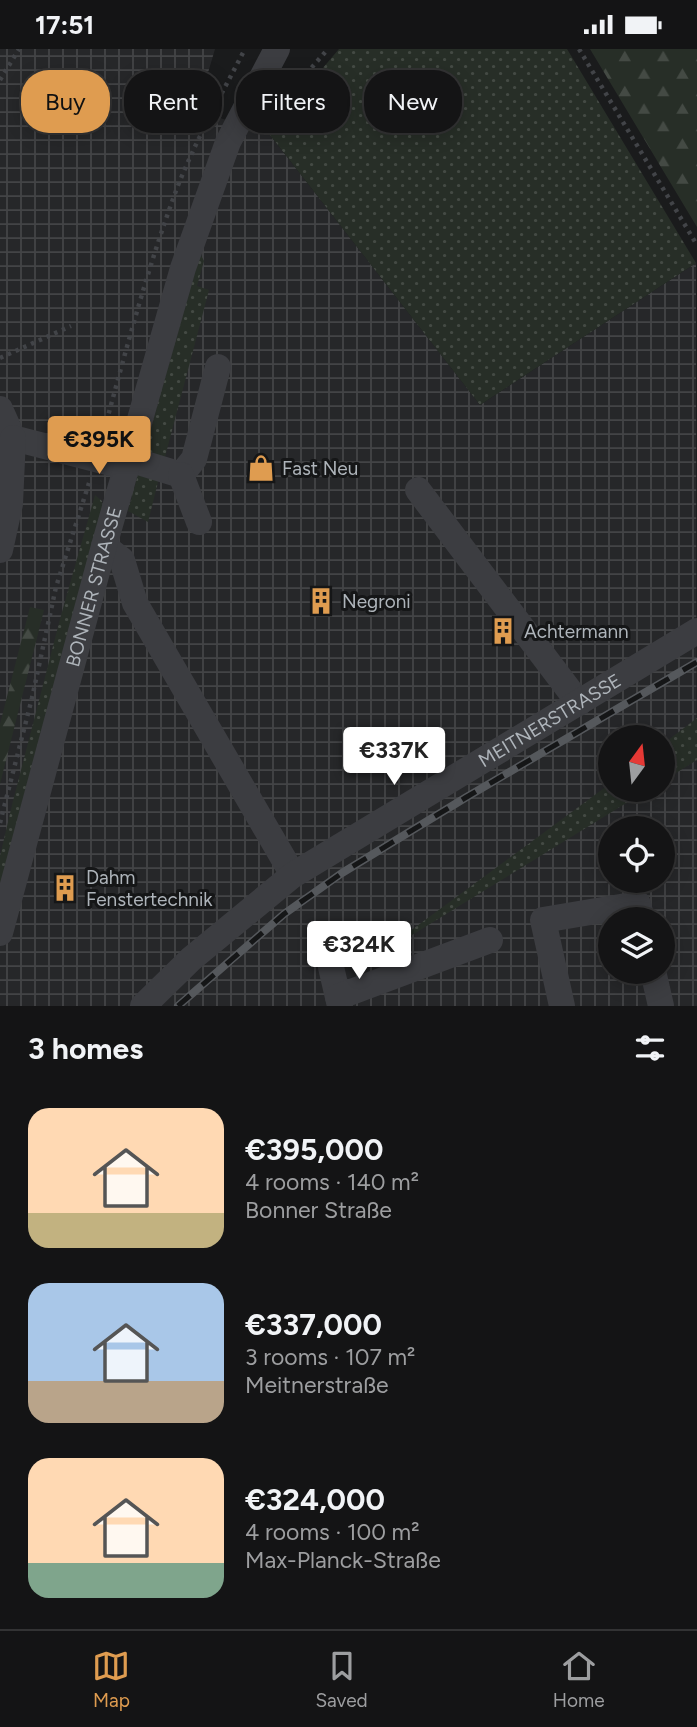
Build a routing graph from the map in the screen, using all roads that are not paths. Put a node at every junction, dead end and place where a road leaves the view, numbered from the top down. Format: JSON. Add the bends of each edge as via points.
{"nodes":[{"id":1,"x":277,"y":49,"type":"edge"},
{"id":2,"x":218,"y":367,"type":"dead end"},
{"id":3,"x":0,"y":409,"type":"edge"},
{"id":4,"x":13,"y":439,"type":"junction"},
{"id":5,"x":128,"y":463,"type":"junction"},
{"id":6,"x":181,"y":475,"type":"junction"},
{"id":7,"x":418,"y":490,"type":"dead end"},
{"id":8,"x":199,"y":521,"type":"dead end"},
{"id":9,"x":104,"y":546,"type":"junction"},
{"id":10,"x":0,"y":550,"type":"edge"},
{"id":11,"x":697,"y":631,"type":"edge"},
{"id":12,"x":579,"y":703,"type":"junction"},
{"id":13,"x":293,"y":876,"type":"junction"},
{"id":14,"x":621,"y":907,"type":"edge"},
{"id":15,"x":640,"y":907,"type":"edge"},
{"id":16,"x":598,"y":911,"type":"edge"},
{"id":17,"x":0,"y":933,"type":"edge"},
{"id":18,"x":490,"y":940,"type":"dead end"},
{"id":19,"x":331,"y":967,"type":"dead end"},
{"id":20,"x":656,"y":984,"type":"edge"},
{"id":21,"x":339,"y":1001,"type":"edge"},
{"id":22,"x":143,"y":1006,"type":"edge"},
{"id":23,"x":562,"y":1006,"type":"edge"},
{"id":24,"x":661,"y":1006,"type":"edge"}],
"edges":[{"from":1,"to":5,"type":"street","name":"BONNER STRASSE","via":[[232,131],[201,214]]},
{"from":2,"to":6,"type":"street","via":[[194,460]]},
{"from":3,"to":4,"type":"street"},
{"from":4,"to":5,"type":"street"},
{"from":4,"to":10,"type":"street","via":[[10,505]]},
{"from":5,"to":6,"type":"street"},
{"from":5,"to":9,"type":"street","name":"BONNER STRASSE"},
{"from":6,"to":8,"type":"street"},
{"from":7,"to":12,"type":"street"},
{"from":9,"to":13,"type":"street","via":[[122,560],[135,603]]},
{"from":9,"to":17,"type":"street","name":"BONNER STRASSE"},
{"from":11,"to":12,"type":"street","name":"MEITNERSTRASSE"},
{"from":12,"to":13,"type":"street","name":"MEITNERSTRASSE"},
{"from":13,"to":22,"type":"street","name":"MEITNERSTRASSE","via":[[191,959]]},
{"from":14,"to":15,"type":"street"},
{"from":16,"to":23,"type":"street","via":[[543,920]]},
{"from":18,"to":21,"type":"street"},
{"from":19,"to":21,"type":"street"},
{"from":20,"to":24,"type":"street"}]}
